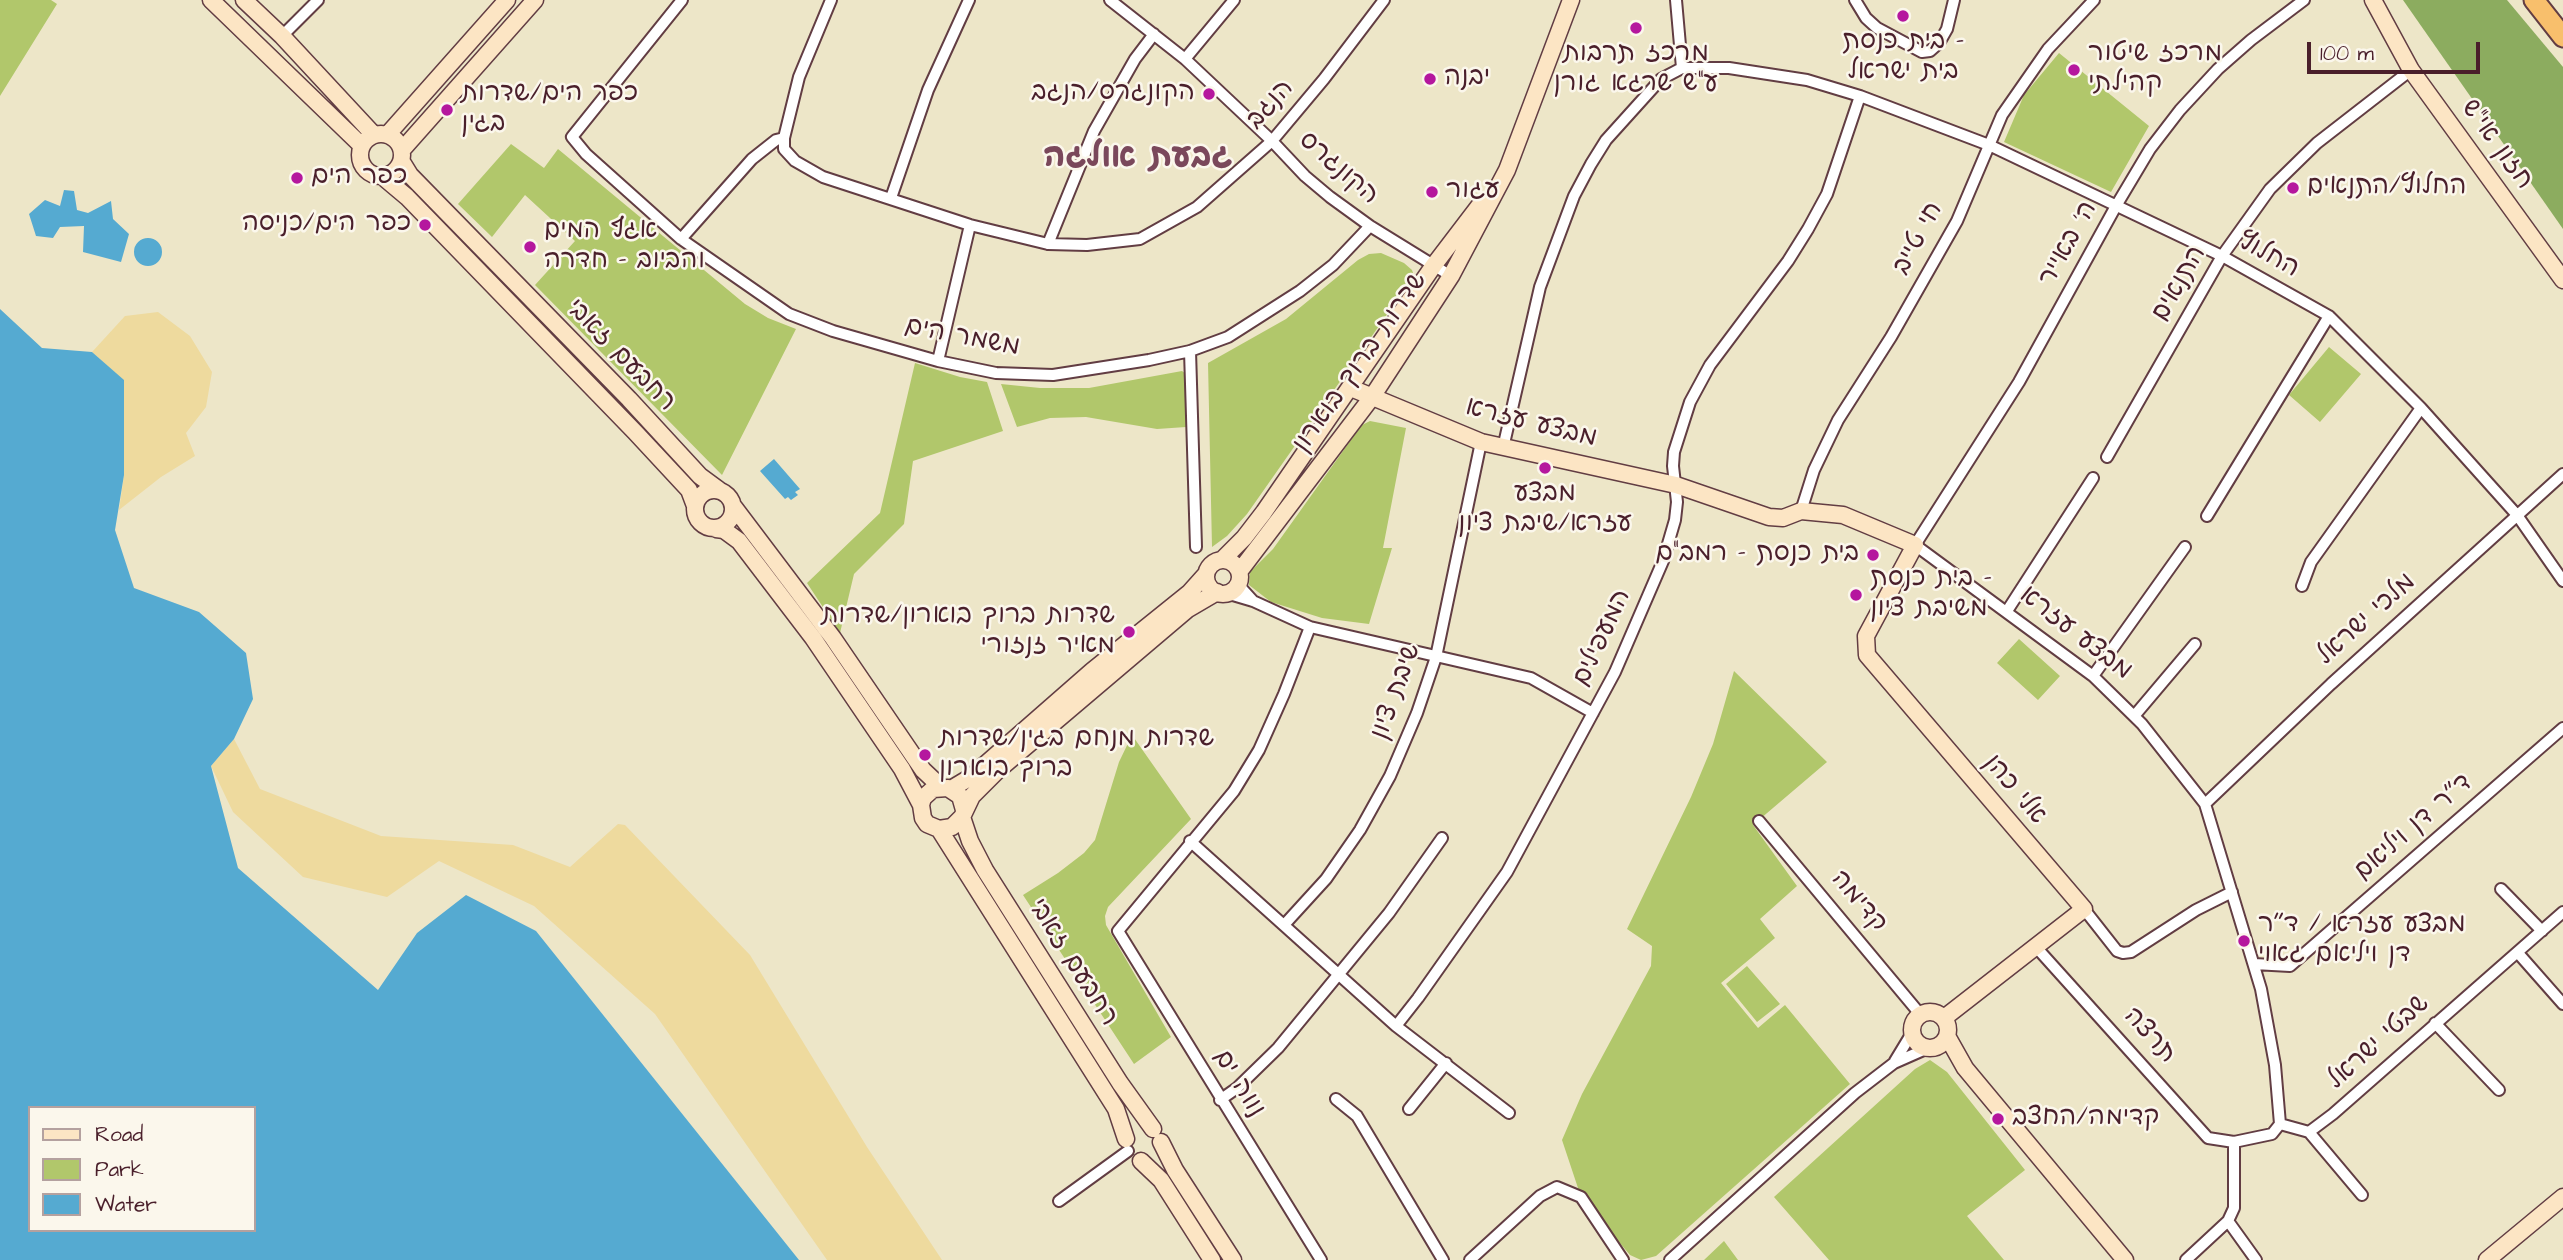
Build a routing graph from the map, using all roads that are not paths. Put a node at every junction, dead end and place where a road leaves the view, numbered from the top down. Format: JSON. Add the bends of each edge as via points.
{"nodes":[{"id":1,"x":211,"y":0,"type":"edge"},
{"id":2,"x":244,"y":0,"type":"edge"},
{"id":3,"x":317,"y":0,"type":"edge"},
{"id":4,"x":507,"y":0,"type":"edge"},
{"id":5,"x":535,"y":0,"type":"edge"},
{"id":6,"x":682,"y":0,"type":"edge"},
{"id":7,"x":831,"y":0,"type":"edge"},
{"id":8,"x":969,"y":0,"type":"edge"},
{"id":9,"x":1110,"y":0,"type":"edge"},
{"id":10,"x":1234,"y":0,"type":"edge"},
{"id":11,"x":1384,"y":0,"type":"edge"},
{"id":12,"x":1571,"y":0,"type":"edge"},
{"id":13,"x":1676,"y":0,"type":"edge"},
{"id":14,"x":1855,"y":0,"type":"edge"},
{"id":15,"x":1954,"y":0,"type":"edge"},
{"id":16,"x":2094,"y":0,"type":"edge"},
{"id":17,"x":2304,"y":0,"type":"edge"},
{"id":18,"x":2373,"y":0,"type":"edge"},
{"id":19,"x":2534,"y":0,"type":"edge"},
{"id":20,"x":1154,"y":34,"type":"junction"},
{"id":21,"x":282,"y":36,"type":"junction"},
{"id":22,"x":2563,"y":37,"type":"edge"},
{"id":23,"x":1185,"y":59,"type":"junction"},
{"id":24,"x":1682,"y":68,"type":"junction"},
{"id":25,"x":2412,"y":70,"type":"junction"},
{"id":26,"x":1860,"y":96,"type":"junction"},
{"id":27,"x":375,"y":138,"type":"junction"},
{"id":28,"x":784,"y":138,"type":"junction"},
{"id":29,"x":1272,"y":141,"type":"junction"},
{"id":30,"x":1989,"y":145,"type":"junction"},
{"id":31,"x":402,"y":156,"type":"junction"},
{"id":32,"x":1507,"y":170,"type":"junction"},
{"id":33,"x":382,"y":176,"type":"junction"},
{"id":34,"x":891,"y":198,"type":"junction"},
{"id":35,"x":2116,"y":206,"type":"junction"},
{"id":36,"x":970,"y":225,"type":"junction"},
{"id":37,"x":1370,"y":226,"type":"junction"},
{"id":38,"x":681,"y":239,"type":"junction"},
{"id":39,"x":1048,"y":244,"type":"junction"},
{"id":40,"x":2221,"y":256,"type":"junction"},
{"id":41,"x":1434,"y":265,"type":"junction"},
{"id":42,"x":1451,"y":276,"type":"junction"},
{"id":43,"x":2563,"y":280,"type":"edge"},
{"id":44,"x":2329,"y":316,"type":"junction"},
{"id":45,"x":1190,"y":351,"type":"junction"},
{"id":46,"x":938,"y":361,"type":"junction"},
{"id":47,"x":1391,"y":369,"type":"junction"},
{"id":48,"x":1351,"y":388,"type":"junction"},
{"id":49,"x":1372,"y":397,"type":"junction"},
{"id":50,"x":1399,"y":408,"type":"junction"},
{"id":51,"x":2421,"y":408,"type":"junction"},
{"id":52,"x":1481,"y":442,"type":"junction"},
{"id":53,"x":1503,"y":448,"type":"junction"},
{"id":54,"x":2107,"y":457,"type":"dead end"},
{"id":55,"x":2563,"y":474,"type":"edge"},
{"id":56,"x":2093,"y":478,"type":"dead end"},
{"id":57,"x":1676,"y":485,"type":"junction"},
{"id":58,"x":719,"y":491,"type":"junction"},
{"id":59,"x":695,"y":506,"type":"junction"},
{"id":60,"x":734,"y":507,"type":"junction"},
{"id":61,"x":1801,"y":511,"type":"junction"},
{"id":62,"x":2517,"y":515,"type":"junction"},
{"id":63,"x":2207,"y":516,"type":"dead end"},
{"id":64,"x":716,"y":529,"type":"junction"},
{"id":65,"x":1915,"y":545,"type":"junction"},
{"id":66,"x":1196,"y":547,"type":"dead end"},
{"id":67,"x":2185,"y":547,"type":"dead end"},
{"id":68,"x":1222,"y":560,"type":"junction"},
{"id":69,"x":1206,"y":574,"type":"junction"},
{"id":70,"x":1239,"y":576,"type":"junction"},
{"id":71,"x":2563,"y":581,"type":"edge"},
{"id":72,"x":2302,"y":586,"type":"dead end"},
{"id":73,"x":1221,"y":593,"type":"junction"},
{"id":74,"x":1253,"y":601,"type":"junction"},
{"id":75,"x":2007,"y":611,"type":"junction"},
{"id":76,"x":1310,"y":628,"type":"junction"},
{"id":77,"x":2195,"y":644,"type":"dead end"},
{"id":78,"x":1437,"y":657,"type":"junction"},
{"id":79,"x":2094,"y":676,"type":"junction"},
{"id":80,"x":1593,"y":713,"type":"junction"},
{"id":81,"x":2135,"y":715,"type":"junction"},
{"id":82,"x":2563,"y":728,"type":"edge"},
{"id":83,"x":946,"y":788,"type":"junction"},
{"id":84,"x":2205,"y":804,"type":"junction"},
{"id":85,"x":921,"y":805,"type":"junction"},
{"id":86,"x":963,"y":813,"type":"junction"},
{"id":87,"x":1759,"y":821,"type":"dead end"},
{"id":88,"x":939,"y":830,"type":"junction"},
{"id":89,"x":1442,"y":838,"type":"dead end"},
{"id":90,"x":1190,"y":841,"type":"junction"},
{"id":91,"x":2501,"y":889,"type":"dead end"},
{"id":92,"x":2232,"y":891,"type":"junction"},
{"id":93,"x":2084,"y":909,"type":"junction"},
{"id":94,"x":2563,"y":912,"type":"edge"},
{"id":95,"x":1284,"y":925,"type":"junction"},
{"id":96,"x":2542,"y":930,"type":"junction"},
{"id":97,"x":2036,"y":947,"type":"junction"},
{"id":98,"x":2518,"y":953,"type":"junction"},
{"id":99,"x":2254,"y":964,"type":"junction"},
{"id":100,"x":1338,"y":975,"type":"junction"},
{"id":101,"x":2563,"y":1004,"type":"edge"},
{"id":102,"x":1920,"y":1014,"type":"junction"},
{"id":103,"x":1944,"y":1018,"type":"junction"},
{"id":104,"x":2435,"y":1023,"type":"junction"},
{"id":105,"x":1396,"y":1026,"type":"junction"},
{"id":106,"x":1912,"y":1033,"type":"junction"},
{"id":107,"x":1947,"y":1036,"type":"junction"},
{"id":108,"x":1931,"y":1048,"type":"junction"},
{"id":109,"x":1446,"y":1063,"type":"junction"},
{"id":110,"x":1894,"y":1063,"type":"junction"},
{"id":111,"x":1965,"y":1069,"type":"junction"},
{"id":112,"x":2499,"y":1090,"type":"dead end"},
{"id":113,"x":1336,"y":1099,"type":"dead end"},
{"id":114,"x":1220,"y":1100,"type":"junction"},
{"id":115,"x":1409,"y":1110,"type":"dead end"},
{"id":116,"x":1509,"y":1113,"type":"dead end"},
{"id":117,"x":2280,"y":1124,"type":"junction"},
{"id":118,"x":2309,"y":1132,"type":"junction"},
{"id":119,"x":1157,"y":1135,"type":"junction"},
{"id":120,"x":2234,"y":1142,"type":"junction"},
{"id":121,"x":1132,"y":1150,"type":"junction"},
{"id":122,"x":2361,"y":1195,"type":"dead end"},
{"id":123,"x":2563,"y":1197,"type":"edge"},
{"id":124,"x":1059,"y":1201,"type":"dead end"},
{"id":125,"x":2228,"y":1221,"type":"junction"},
{"id":126,"x":1620,"y":1257,"type":"edge"},
{"id":127,"x":1212,"y":1260,"type":"edge"},
{"id":128,"x":1233,"y":1260,"type":"edge"},
{"id":129,"x":1321,"y":1260,"type":"edge"},
{"id":130,"x":1443,"y":1260,"type":"edge"},
{"id":131,"x":1470,"y":1260,"type":"edge"},
{"id":132,"x":1670,"y":1260,"type":"edge"},
{"id":133,"x":2124,"y":1260,"type":"edge"},
{"id":134,"x":2186,"y":1260,"type":"edge"},
{"id":135,"x":2256,"y":1260,"type":"edge"},
{"id":136,"x":2487,"y":1260,"type":"edge"}],
"edges":[{"from":1,"to":27,"type":"street"},
{"from":2,"to":21,"type":"street"},
{"from":3,"to":21,"type":"street"},
{"from":4,"to":27,"type":"street"},
{"from":5,"to":31,"type":"street"},
{"from":6,"to":38,"type":"street","name":"משמר הים","via":[[572,136]]},
{"from":7,"to":28,"type":"street","via":[[799,77]]},
{"from":8,"to":34,"type":"street","via":[[928,90]]},
{"from":9,"to":20,"type":"street","name":"הקונגרס"},
{"from":10,"to":23,"type":"street"},
{"from":11,"to":29,"type":"street","name":"הנגב"},
{"from":12,"to":32,"type":"street","name":"שדרות ברוך בוארון"},
{"from":13,"to":24,"type":"street"},
{"from":14,"to":15,"type":"street","via":[[1866,18],[1922,52],[1939,43]]},
{"from":16,"to":30,"type":"street","name":"חי טייב","via":[[2048,49],[2002,115]]},
{"from":17,"to":35,"type":"street","name":"ה' באייר","via":[[2226,61],[2180,110]]},
{"from":18,"to":25,"type":"street","name":"חזון אי\"ש"},
{"from":19,"to":22,"type":"highway"},
{"from":20,"to":23,"type":"street","name":"הקונגרס"},
{"from":20,"to":39,"type":"street","via":[[1094,131]]},
{"from":21,"to":27,"type":"street"},
{"from":23,"to":29,"type":"street","name":"הקונגרס"},
{"from":24,"to":26,"type":"street","name":"החלוץ","via":[[1769,74]]},
{"from":24,"to":53,"type":"street","via":[[1661,79],[1606,139],[1574,195],[1539,287]]},
{"from":25,"to":40,"type":"street","name":"התנאים","via":[[2317,143],[2270,189]]},
{"from":25,"to":43,"type":"street","name":"חזון אי\"ש"},
{"from":26,"to":30,"type":"street","name":"החלוץ"},
{"from":26,"to":57,"type":"street","name":"המעפילים","via":[[1827,194],[1808,229],[1710,365],[1690,402],[1674,452]]},
{"from":27,"to":31,"type":"street","via":[[400,143]]},
{"from":27,"to":33,"type":"street","via":[[360,153],[362,166],[372,175]]},
{"from":28,"to":34,"type":"street","name":"הנגב","via":[[785,149],[795,161],[823,177]]},
{"from":28,"to":38,"type":"street","via":[[752,159]]},
{"from":29,"to":37,"type":"street","name":"הקונגרס","via":[[1304,176]]},
{"from":29,"to":39,"type":"street","name":"הנגב","via":[[1197,207],[1140,239]]},
{"from":30,"to":35,"type":"street","name":"החלוץ"},
{"from":30,"to":61,"type":"street","name":"חי טייב","via":[[1957,221],[1838,420]]},
{"from":31,"to":33,"type":"street","via":[[391,174]]},
{"from":31,"to":58,"type":"street","name":"רחבעם זאבי","via":[[410,175]]},
{"from":32,"to":41,"type":"street","name":"שדרות ברוך בוארון"},
{"from":32,"to":42,"type":"street","name":"שדרות ברוך בוארון"},
{"from":33,"to":59,"type":"street","name":"רחבעם זאבי","via":[[635,432],[689,490]]},
{"from":34,"to":36,"type":"street","name":"הנגב"},
{"from":35,"to":40,"type":"street","name":"החלוץ"},
{"from":35,"to":65,"type":"street","name":"ה' באייר","via":[[2019,383]]},
{"from":36,"to":39,"type":"street","name":"הנגב"},
{"from":36,"to":46,"type":"street"},
{"from":37,"to":41,"type":"street","name":"הקונגרס"},
{"from":37,"to":45,"type":"street","name":"משמר הים","via":[[1300,291],[1228,337]]},
{"from":38,"to":46,"type":"street","name":"משמר הים","via":[[789,314]]},
{"from":40,"to":44,"type":"street","name":"החלוץ"},
{"from":40,"to":54,"type":"street","name":"התנאים"},
{"from":41,"to":42,"type":"street","name":"הקונגרס"},
{"from":41,"to":48,"type":"street","name":"שדרות ברוך בוארון"},
{"from":42,"to":47,"type":"street","name":"שדרות ברוך בוארון"},
{"from":44,"to":51,"type":"street","name":"החלוץ"},
{"from":44,"to":63,"type":"street"},
{"from":45,"to":46,"type":"street","name":"משמר הים","via":[[1053,376],[996,373]]},
{"from":45,"to":66,"type":"street"},
{"from":47,"to":49,"type":"street","name":"שדרות ברוך בוארון"},
{"from":47,"to":50,"type":"street"},
{"from":48,"to":49,"type":"street","name":"מבצע עזרא"},
{"from":48,"to":68,"type":"street","name":"שדרות ברוך בוארון","via":[[1264,512]]},
{"from":49,"to":50,"type":"street","name":"מבצע עזרא"},
{"from":49,"to":70,"type":"street","name":"שדרות ברוך בוארון"},
{"from":50,"to":52,"type":"street","name":"מבצע עזרא"},
{"from":51,"to":62,"type":"street","name":"החלוץ"},
{"from":51,"to":72,"type":"street","via":[[2311,562]]},
{"from":52,"to":53,"type":"street","name":"מבצע עזרא"},
{"from":52,"to":78,"type":"street","name":"שיבת ציון"},
{"from":53,"to":57,"type":"street","name":"מבצע עזרא"},
{"from":55,"to":62,"type":"street","name":"מלכי ישראל"},
{"from":56,"to":75,"type":"street"},
{"from":57,"to":61,"type":"street","name":"מבצע עזרא","via":[[1769,517],[1783,518]]},
{"from":57,"to":80,"type":"street","name":"המעפילים","via":[[1675,520],[1663,561]]},
{"from":58,"to":59,"type":"street","via":[[706,491]]},
{"from":58,"to":60,"type":"street"},
{"from":59,"to":64,"type":"street","via":[[700,522]]},
{"from":60,"to":64,"type":"street","via":[[729,522]]},
{"from":60,"to":83,"type":"street","via":[[833,638],[923,770]]},
{"from":61,"to":65,"type":"street","name":"מבצע עזרא","via":[[1843,515]]},
{"from":62,"to":71,"type":"street","name":"החלוץ"},
{"from":62,"to":84,"type":"street","name":"מלכי ישראל"},
{"from":64,"to":85,"type":"street","via":[[738,541],[813,638],[902,769]]},
{"from":65,"to":75,"type":"street","name":"מבצע עזרא"},
{"from":65,"to":93,"type":"street","name":"אלי כהן","via":[[1866,636],[1867,655]]},
{"from":67,"to":79,"type":"street"},
{"from":68,"to":69,"type":"street"},
{"from":68,"to":70,"type":"street","via":[[1232,563]]},
{"from":69,"to":73,"type":"street","via":[[1208,584]]},
{"from":69,"to":83,"type":"street","via":[[971,777]]},
{"from":70,"to":73,"type":"street","via":[[1235,588]]},
{"from":70,"to":74,"type":"street","via":[[1242,589]]},
{"from":73,"to":74,"type":"street"},
{"from":73,"to":86,"type":"street","via":[[1188,609],[1079,700],[981,786]]},
{"from":74,"to":76,"type":"street"},
{"from":75,"to":79,"type":"street","name":"מבצע עזרא"},
{"from":76,"to":78,"type":"street"},
{"from":76,"to":90,"type":"street","via":[[1259,750],[1234,791]]},
{"from":77,"to":81,"type":"street"},
{"from":78,"to":80,"type":"street","via":[[1531,678]]},
{"from":78,"to":95,"type":"street","name":"שיבת ציון","via":[[1390,776],[1360,830],[1326,879]]},
{"from":79,"to":81,"type":"street","name":"מבצע עזרא"},
{"from":80,"to":105,"type":"street","name":"המעפילים","via":[[1507,872]]},
{"from":81,"to":84,"type":"street","name":"מבצע עזרא"},
{"from":82,"to":99,"type":"street","name":"ד״ר דן ויליאם","via":[[2290,966]]},
{"from":83,"to":85,"type":"street","via":[[927,793]]},
{"from":83,"to":86,"type":"street","via":[[960,796]]},
{"from":84,"to":92,"type":"street","name":"מבצע עזרא"},
{"from":85,"to":88,"type":"street","via":[[923,818]]},
{"from":86,"to":88,"type":"street","via":[[952,827]]},
{"from":86,"to":119,"type":"street","name":"רחבעם זאבי","via":[[970,841],[985,870]]},
{"from":87,"to":102,"type":"street","name":"קדימה"},
{"from":88,"to":121,"type":"street","name":"רחבעם זאבי","via":[[1116,1109]]},
{"from":89,"to":100,"type":"street"},
{"from":90,"to":95,"type":"street"},
{"from":90,"to":114,"type":"street","name":"נווה ים","via":[[1118,930]]},
{"from":91,"to":96,"type":"street"},
{"from":92,"to":93,"type":"street","name":"אלי כהן","via":[[2123,953]]},
{"from":92,"to":99,"type":"street","name":"מבצע עזרא"},
{"from":93,"to":97,"type":"street"},
{"from":94,"to":96,"type":"street","name":"שבטי ישראל"},
{"from":95,"to":100,"type":"street"},
{"from":96,"to":98,"type":"street","name":"שבטי ישראל"},
{"from":97,"to":103,"type":"street"},
{"from":97,"to":120,"type":"street","name":"תרצה","via":[[2208,1138]]},
{"from":98,"to":101,"type":"street"},
{"from":98,"to":104,"type":"street","name":"שבטי ישראל"},
{"from":99,"to":117,"type":"street","name":"מבצע עזרא","via":[[2272,1052]]},
{"from":100,"to":105,"type":"street"},
{"from":100,"to":114,"type":"street","via":[[1278,1048]]},
{"from":102,"to":103,"type":"street","via":[[1930,1012]]},
{"from":102,"to":106,"type":"street"},
{"from":103,"to":107,"type":"street"},
{"from":104,"to":112,"type":"street"},
{"from":104,"to":118,"type":"street","name":"שבטי ישראל"},
{"from":105,"to":109,"type":"street"},
{"from":106,"to":108,"type":"street","via":[[1917,1043]]},
{"from":106,"to":110,"type":"street"},
{"from":107,"to":108,"type":"street"},
{"from":107,"to":111,"type":"street"},
{"from":108,"to":110,"type":"street"},
{"from":108,"to":111,"type":"street"},
{"from":109,"to":115,"type":"street"},
{"from":109,"to":116,"type":"street"},
{"from":110,"to":132,"type":"street"},
{"from":111,"to":133,"type":"street"},
{"from":113,"to":130,"type":"street","via":[[1357,1116]]},
{"from":114,"to":129,"type":"street","name":"נווה ים"},
{"from":117,"to":118,"type":"street"},
{"from":117,"to":120,"type":"street","via":[[2272,1134]]},
{"from":118,"to":122,"type":"street"},
{"from":119,"to":121,"type":"street","via":[[1156,1155]]},
{"from":119,"to":121,"type":"street","via":[[1136,1127]]},
{"from":119,"to":128,"type":"street","name":"רחבעם זאבי"},
{"from":120,"to":125,"type":"street","via":[[2234,1208]]},
{"from":121,"to":124,"type":"street"},
{"from":121,"to":127,"type":"street","name":"רחבעם זאבי","via":[[1161,1180]]},
{"from":123,"to":136,"type":"street"},
{"from":125,"to":134,"type":"street"},
{"from":125,"to":135,"type":"street"},
{"from":126,"to":131,"type":"street","via":[[1581,1197],[1557,1187],[1540,1196]]}]}
